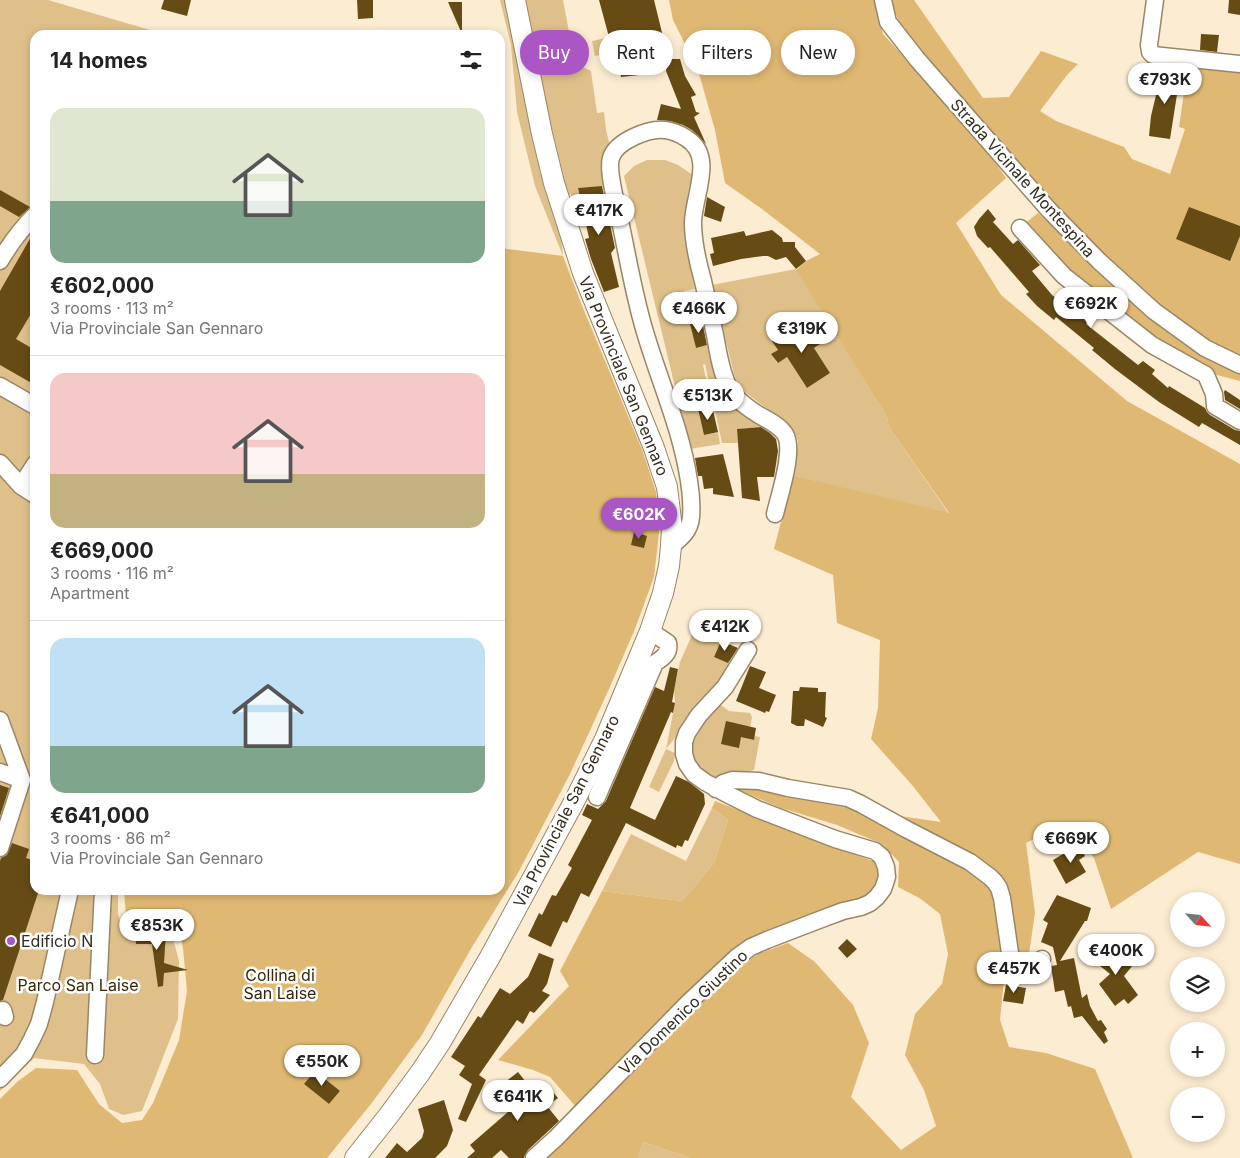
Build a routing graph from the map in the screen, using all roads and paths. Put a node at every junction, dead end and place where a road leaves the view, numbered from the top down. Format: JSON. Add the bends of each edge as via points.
{"nodes":[{"id":1,"x":515,"y":0,"type":"edge"},
{"id":2,"x":882,"y":0,"type":"edge"},
{"id":3,"x":1155,"y":0,"type":"edge"},
{"id":4,"x":1240,"y":64,"type":"edge"},
{"id":5,"x":30,"y":220,"type":"edge"},
{"id":6,"x":1020,"y":228,"type":"dead end"},
{"id":7,"x":0,"y":261,"type":"edge"},
{"id":8,"x":1240,"y":365,"type":"edge"},
{"id":9,"x":0,"y":386,"type":"edge"},
{"id":10,"x":30,"y":403,"type":"edge"},
{"id":11,"x":1240,"y":421,"type":"edge"},
{"id":12,"x":0,"y":463,"type":"edge"},
{"id":13,"x":30,"y":472,"type":"edge"},
{"id":14,"x":21,"y":486,"type":"junction"},
{"id":15,"x":30,"y":492,"type":"edge"},
{"id":16,"x":774,"y":514,"type":"dead end"},
{"id":17,"x":671,"y":546,"type":"junction"},
{"id":18,"x":650,"y":631,"type":"junction"},
{"id":19,"x":748,"y":650,"type":"dead end"},
{"id":20,"x":0,"y":720,"type":"edge"},
{"id":21,"x":0,"y":772,"type":"edge"},
{"id":22,"x":22,"y":780,"type":"junction"},
{"id":23,"x":716,"y":789,"type":"junction"},
{"id":24,"x":597,"y":797,"type":"dead end"},
{"id":25,"x":0,"y":848,"type":"edge"},
{"id":26,"x":69,"y":895,"type":"edge"},
{"id":27,"x":103,"y":895,"type":"edge"},
{"id":28,"x":1042,"y":959,"type":"dead end"},
{"id":29,"x":95,"y":1055,"type":"dead end"},
{"id":30,"x":0,"y":1080,"type":"edge"},
{"id":31,"x":355,"y":1158,"type":"edge"},
{"id":32,"x":534,"y":1158,"type":"edge"}],
"edges":[{"from":1,"to":17,"type":"main road","name":"Via Provinciale San Gennaro","via":[[554,183],[583,273],[660,464],[667,488]]},
{"from":2,"to":8,"type":"street","name":"Strada Vicinale Montespina","via":[[888,22],[917,58],[1049,210],[1099,262],[1154,311],[1205,348]]},
{"from":3,"to":4,"type":"street","via":[[1150,52]]},
{"from":5,"to":7,"type":"street"},
{"from":6,"to":11,"type":"street","via":[[1064,276],[1152,345],[1206,375],[1215,406]]},
{"from":9,"to":10,"type":"street"},
{"from":12,"to":14,"type":"street"},
{"from":13,"to":14,"type":"street"},
{"from":14,"to":15,"type":"street"},
{"from":16,"to":17,"type":"street","via":[[786,471],[788,444],[780,428],[737,399],[726,380],[693,230],[702,162],[700,154],[691,141],[674,132],[646,132],[621,145],[610,160],[636,299],[686,463],[692,520],[686,533]]},
{"from":17,"to":18,"type":"main road","name":"Via Provinciale San Gennaro","via":[[663,593]]},
{"from":18,"to":24,"type":"street","via":[[669,646],[663,658],[655,663]]},
{"from":18,"to":31,"type":"main road","name":"Via Provinciale San Gennaro","via":[[594,762],[490,957],[420,1073]]},
{"from":19,"to":23,"type":"street","name":"Via Domenico Giustino","via":[[725,687],[692,724],[684,742],[687,764],[694,774]]},
{"from":20,"to":22,"type":"street"},
{"from":21,"to":22,"type":"street"},
{"from":22,"to":25,"type":"street"},
{"from":23,"to":28,"type":"street","via":[[723,782],[732,780],[759,781],[848,798],[861,804],[970,862],[990,877],[1002,898],[1011,960],[1018,967],[1033,970]]},
{"from":23,"to":32,"type":"street","name":"Via Domenico Giustino","via":[[757,809],[875,851],[886,866],[883,889],[870,903],[861,907],[751,946],[688,1003]]},
{"from":26,"to":30,"type":"street","via":[[39,1024],[24,1054]]},
{"from":27,"to":29,"type":"street"}]}
